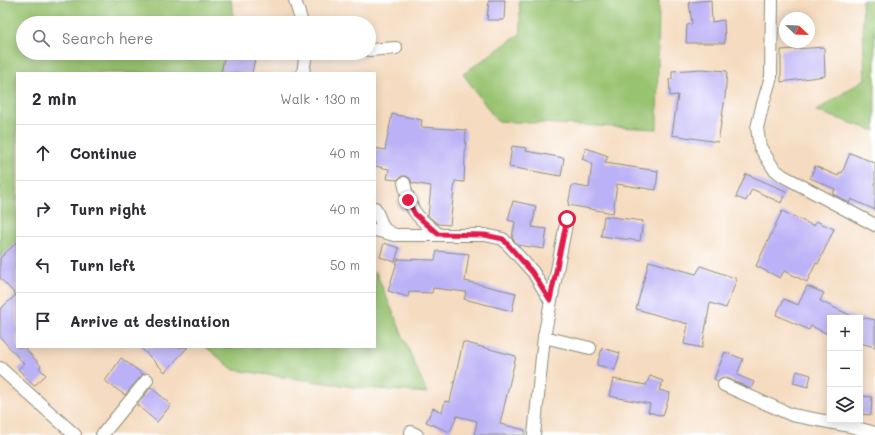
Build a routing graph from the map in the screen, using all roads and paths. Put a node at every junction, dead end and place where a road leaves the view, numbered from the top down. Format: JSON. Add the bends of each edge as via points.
{"nodes":[{"id":1,"x":295,"y":0,"type":"edge"},
{"id":2,"x":772,"y":0,"type":"edge"},
{"id":3,"x":300,"y":16,"type":"edge"},
{"id":4,"x":396,"y":48,"type":"dead end"},
{"id":5,"x":376,"y":49,"type":"edge"},
{"id":6,"x":305,"y":60,"type":"edge"},
{"id":7,"x":304,"y":72,"type":"edge"},
{"id":8,"x":404,"y":183,"type":"dead end"},
{"id":9,"x":376,"y":210,"type":"edge"},
{"id":10,"x":567,"y":219,"type":"dead end"},
{"id":11,"x":875,"y":225,"type":"edge"},
{"id":12,"x":376,"y":230,"type":"edge"},
{"id":13,"x":438,"y":234,"type":"junction"},
{"id":14,"x":394,"y":235,"type":"junction"},
{"id":15,"x":550,"y":300,"type":"junction"},
{"id":16,"x":544,"y":337,"type":"junction"},
{"id":17,"x":590,"y":348,"type":"dead end"},
{"id":18,"x":0,"y":368,"type":"edge"},
{"id":19,"x":147,"y":380,"type":"dead end"},
{"id":20,"x":724,"y":385,"type":"dead end"},
{"id":21,"x":875,"y":433,"type":"edge"},
{"id":22,"x":76,"y":435,"type":"edge"},
{"id":23,"x":102,"y":435,"type":"edge"},
{"id":24,"x":534,"y":435,"type":"edge"}],
"edges":[{"from":1,"to":3,"type":"street"},
{"from":2,"to":11,"type":"street","via":[[771,78],[757,128],[760,147],[774,169],[783,176]]},
{"from":4,"to":5,"type":"street"},
{"from":6,"to":7,"type":"street"},
{"from":8,"to":13,"type":"street","via":[[415,214]]},
{"from":9,"to":14,"type":"street","via":[[384,228]]},
{"from":10,"to":15,"type":"street"},
{"from":12,"to":14,"type":"street"},
{"from":13,"to":14,"type":"street"},
{"from":13,"to":15,"type":"street","via":[[485,235],[503,239],[532,272]]},
{"from":15,"to":16,"type":"street"},
{"from":16,"to":17,"type":"street"},
{"from":16,"to":24,"type":"street"},
{"from":18,"to":22,"type":"street"},
{"from":19,"to":23,"type":"street"},
{"from":20,"to":21,"type":"street","via":[[792,415]]}]}
